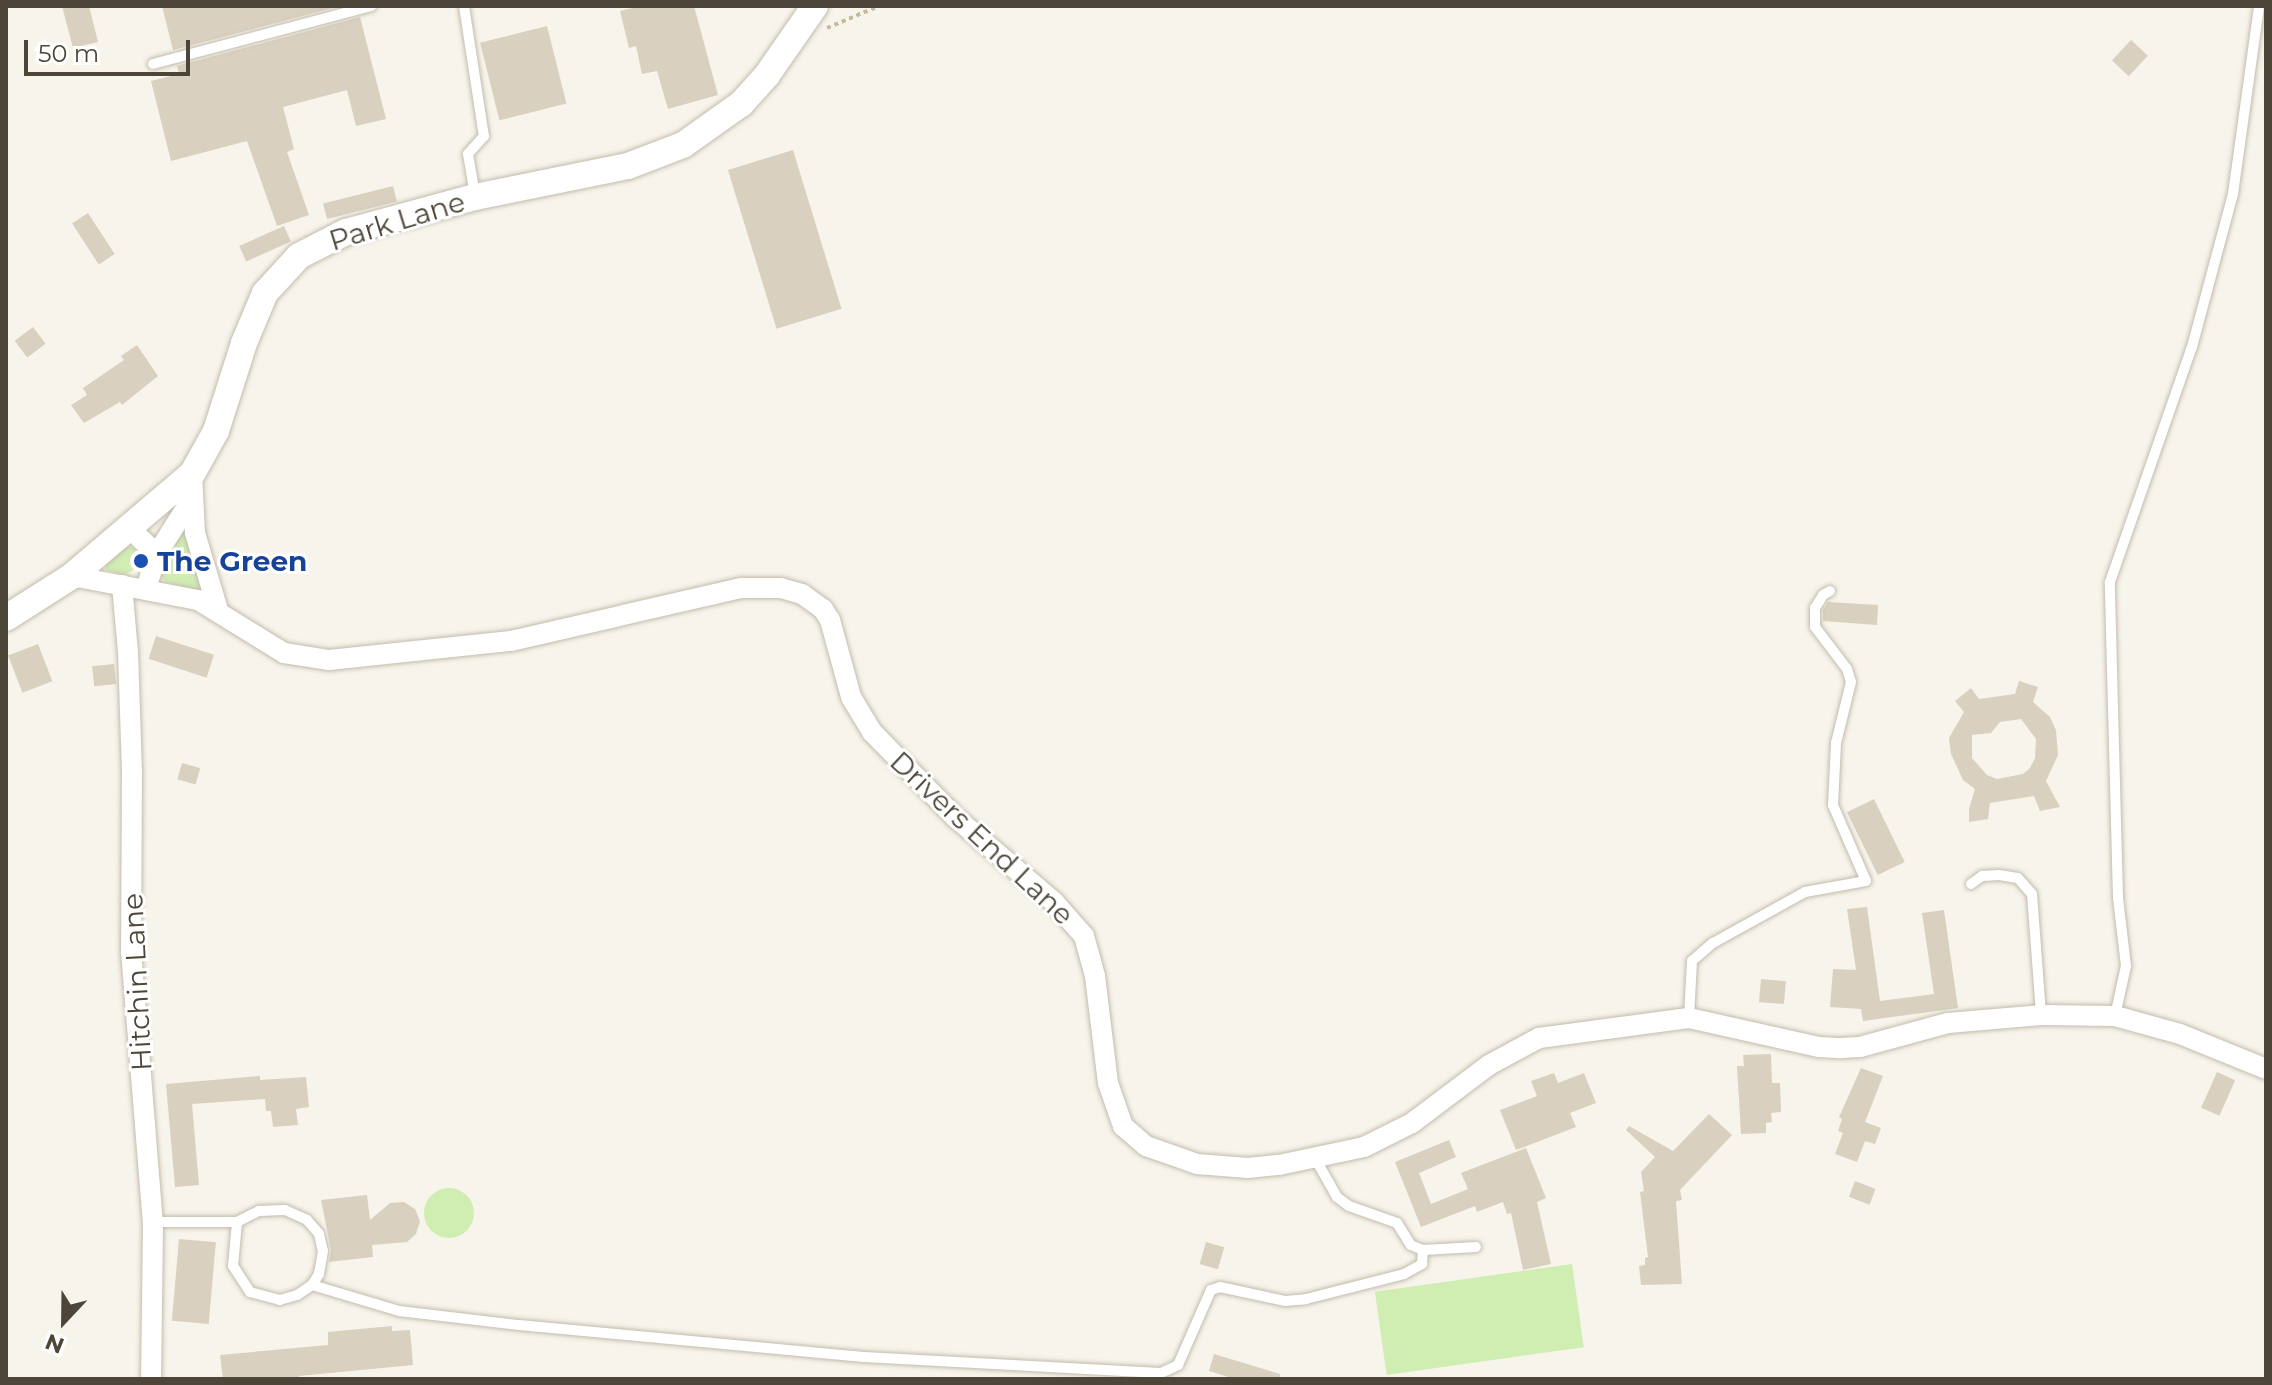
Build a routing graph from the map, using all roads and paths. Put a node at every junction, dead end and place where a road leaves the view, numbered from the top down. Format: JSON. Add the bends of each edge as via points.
{"nodes":[{"id":1,"x":371,"y":6,"type":"edge"},
{"id":2,"x":464,"y":6,"type":"edge"},
{"id":3,"x":879,"y":6,"type":"edge"},
{"id":4,"x":2259,"y":6,"type":"edge"},
{"id":5,"x":334,"y":10,"type":"edge"},
{"id":6,"x":810,"y":14,"type":"edge"},
{"id":7,"x":153,"y":64,"type":"dead end"},
{"id":8,"x":475,"y":197,"type":"junction"},
{"id":9,"x":192,"y":487,"type":"junction"},
{"id":10,"x":129,"y":528,"type":"junction"},
{"id":11,"x":157,"y":554,"type":"junction"},
{"id":12,"x":72,"y":576,"type":"junction"},
{"id":13,"x":122,"y":585,"type":"junction"},
{"id":14,"x":146,"y":589,"type":"junction"},
{"id":15,"x":1830,"y":591,"type":"dead end"},
{"id":16,"x":218,"y":610,"type":"junction"},
{"id":17,"x":6,"y":618,"type":"edge"},
{"id":18,"x":1971,"y":884,"type":"dead end"},
{"id":19,"x":2041,"y":1015,"type":"junction"},
{"id":20,"x":2115,"y":1016,"type":"junction"},
{"id":21,"x":1689,"y":1018,"type":"junction"},
{"id":22,"x":2266,"y":1069,"type":"edge"},
{"id":23,"x":1315,"y":1158,"type":"junction"},
{"id":24,"x":153,"y":1222,"type":"junction"},
{"id":25,"x":237,"y":1222,"type":"junction"},
{"id":26,"x":1476,"y":1247,"type":"dead end"},
{"id":27,"x":1423,"y":1250,"type":"junction"},
{"id":28,"x":312,"y":1285,"type":"junction"},
{"id":29,"x":1170,"y":1374,"type":"edge"},
{"id":30,"x":151,"y":1379,"type":"edge"}],
"edges":[{"from":1,"to":5,"type":"lane"},
{"from":2,"to":8,"type":"lane","via":[[484,136],[468,154]]},
{"from":3,"to":6,"type":"path","via":[[830,29]]},
{"from":4,"to":20,"type":"lane","via":[[2233,194],[2192,347],[2110,582],[2118,898],[2126,966]]},
{"from":5,"to":7,"type":"lane"},
{"from":6,"to":8,"type":"street","name":"Park Lane","via":[[741,104],[683,145],[628,166]]},
{"from":8,"to":9,"type":"street","name":"Park Lane","via":[[346,232],[299,256],[278,274],[244,343]]},
{"from":9,"to":10,"type":"street","name":"Park Lane"},
{"from":9,"to":11,"type":"street"},
{"from":9,"to":16,"type":"street","via":[[201,559]]},
{"from":10,"to":11,"type":"street"},
{"from":10,"to":12,"type":"street","name":"Park Lane"},
{"from":11,"to":14,"type":"street"},
{"from":12,"to":13,"type":"street","name":"Drivers End Lane"},
{"from":12,"to":17,"type":"street","name":"Park Lane"},
{"from":13,"to":14,"type":"street","name":"Drivers End Lane"},
{"from":13,"to":24,"type":"street","name":"Hitchin Lane","via":[[132,771],[131,951]]},
{"from":14,"to":16,"type":"street","name":"Drivers End Lane"},
{"from":15,"to":21,"type":"lane","via":[[1815,608],[1815,627],[1851,682],[1836,743],[1833,805],[1866,881],[1805,892],[1713,943],[1692,961]]},
{"from":16,"to":23,"type":"street","name":"Drivers End Lane","via":[[284,653],[329,660],[511,641],[741,588],[802,594],[830,620],[851,697],[872,732],[1084,936],[1095,976],[1108,1083],[1123,1126],[1133,1137],[1178,1160],[1222,1168]]},
{"from":18,"to":19,"type":"lane","via":[[1982,876],[2018,878],[2032,894]]},
{"from":19,"to":20,"type":"street","name":"Drivers End Lane"},
{"from":19,"to":21,"type":"street","name":"Drivers End Lane","via":[[1948,1023],[1841,1048]]},
{"from":20,"to":22,"type":"street","name":"Drivers End Lane","via":[[2180,1034]]},
{"from":21,"to":23,"type":"street","name":"Drivers End Lane","via":[[1539,1038],[1489,1065],[1385,1140]]},
{"from":23,"to":27,"type":"lane","via":[[1344,1203],[1397,1223],[1411,1245]]},
{"from":24,"to":25,"type":"lane"},
{"from":24,"to":30,"type":"street","name":"Hitchin Lane"},
{"from":25,"to":28,"type":"lane","via":[[233,1266],[250,1292],[280,1300]]},
{"from":25,"to":28,"type":"lane","via":[[272,1210],[307,1220],[319,1234],[323,1251]]},
{"from":26,"to":27,"type":"lane"},
{"from":27,"to":29,"type":"lane","via":[[1422,1264],[1404,1274],[1306,1299],[1211,1290],[1187,1350]]},
{"from":28,"to":29,"type":"lane","via":[[399,1311],[519,1325],[864,1357]]}]}
